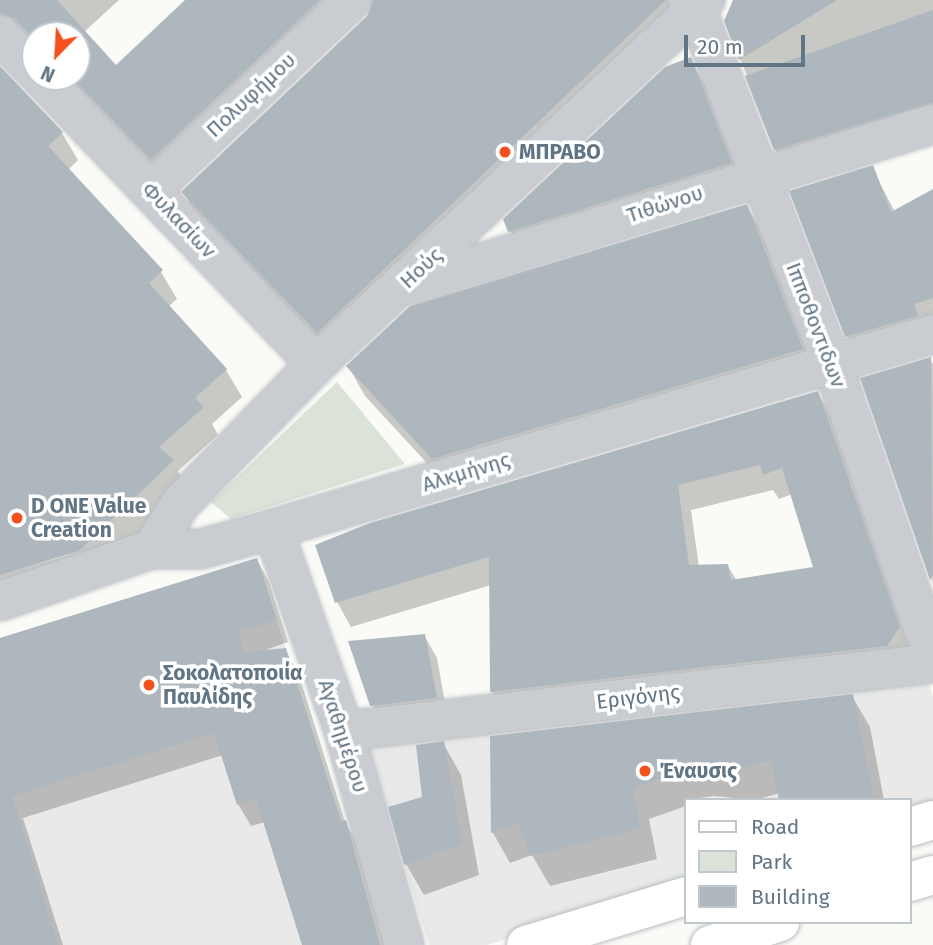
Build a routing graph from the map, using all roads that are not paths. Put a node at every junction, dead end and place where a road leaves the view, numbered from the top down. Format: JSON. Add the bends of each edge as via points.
{"nodes":[{"id":1,"x":352,"y":0,"type":"edge"},
{"id":2,"x":696,"y":3,"type":"edge"},
{"id":3,"x":0,"y":35,"type":"edge"},
{"id":4,"x":21,"y":57,"type":"edge"},
{"id":5,"x":55,"y":91,"type":"edge"},
{"id":6,"x":933,"y":124,"type":"edge"},
{"id":7,"x":758,"y":174,"type":"junction"},
{"id":8,"x":151,"y":190,"type":"junction"},
{"id":9,"x":399,"y":289,"type":"junction"},
{"id":10,"x":933,"y":334,"type":"edge"},
{"id":11,"x":832,"y":363,"type":"junction"},
{"id":12,"x":316,"y":364,"type":"junction"},
{"id":13,"x":272,"y":530,"type":"junction"},
{"id":14,"x":152,"y":549,"type":"junction"},
{"id":15,"x":0,"y":601,"type":"edge"},
{"id":16,"x":933,"y":656,"type":"edge"},
{"id":17,"x":933,"y":663,"type":"edge"},
{"id":18,"x":344,"y":731,"type":"junction"},
{"id":19,"x":933,"y":820,"type":"edge"},
{"id":20,"x":912,"y":826,"type":"edge"},
{"id":21,"x":933,"y":875,"type":"edge"},
{"id":22,"x":912,"y":881,"type":"edge"},
{"id":23,"x":684,"y":897,"type":"edge"},
{"id":24,"x":774,"y":924,"type":"edge"},
{"id":25,"x":404,"y":945,"type":"edge"},
{"id":26,"x":526,"y":945,"type":"edge"},
{"id":27,"x":709,"y":945,"type":"edge"}],
"edges":[{"from":1,"to":8,"type":"street","name":"Πολυφήμου"},
{"from":2,"to":7,"type":"street","name":"Ιπποθοντιδων"},
{"from":2,"to":9,"type":"street","name":"Ηούς"},
{"from":3,"to":4,"type":"street"},
{"from":5,"to":8,"type":"street","name":"Φυλασίων"},
{"from":6,"to":7,"type":"street","name":"Τιθώνου"},
{"from":7,"to":9,"type":"street","name":"Τιθώνου"},
{"from":7,"to":11,"type":"street","name":"Ιπποθοντιδων"},
{"from":8,"to":12,"type":"street","name":"Φυλασίων"},
{"from":9,"to":12,"type":"street","name":"Ηούς"},
{"from":10,"to":11,"type":"street","name":"Αλκμήνης"},
{"from":11,"to":13,"type":"street","name":"Αλκμήνης"},
{"from":11,"to":16,"type":"street","name":"Ιπποθοντιδων"},
{"from":12,"to":14,"type":"street","name":"Ηούς","via":[[180,504]]},
{"from":13,"to":14,"type":"street","name":"Αλκμήνης","via":[[201,548]]},
{"from":13,"to":18,"type":"street","name":"Αγαθημέρου"},
{"from":14,"to":15,"type":"street","name":"Αλκμήνης"},
{"from":17,"to":18,"type":"street","name":"Εριγόνης"},
{"from":18,"to":25,"type":"street","name":"Αγαθημέρου"},
{"from":19,"to":20,"type":"main road"},
{"from":21,"to":22,"type":"main road"},
{"from":23,"to":26,"type":"main road"},
{"from":24,"to":27,"type":"main road"}]}
